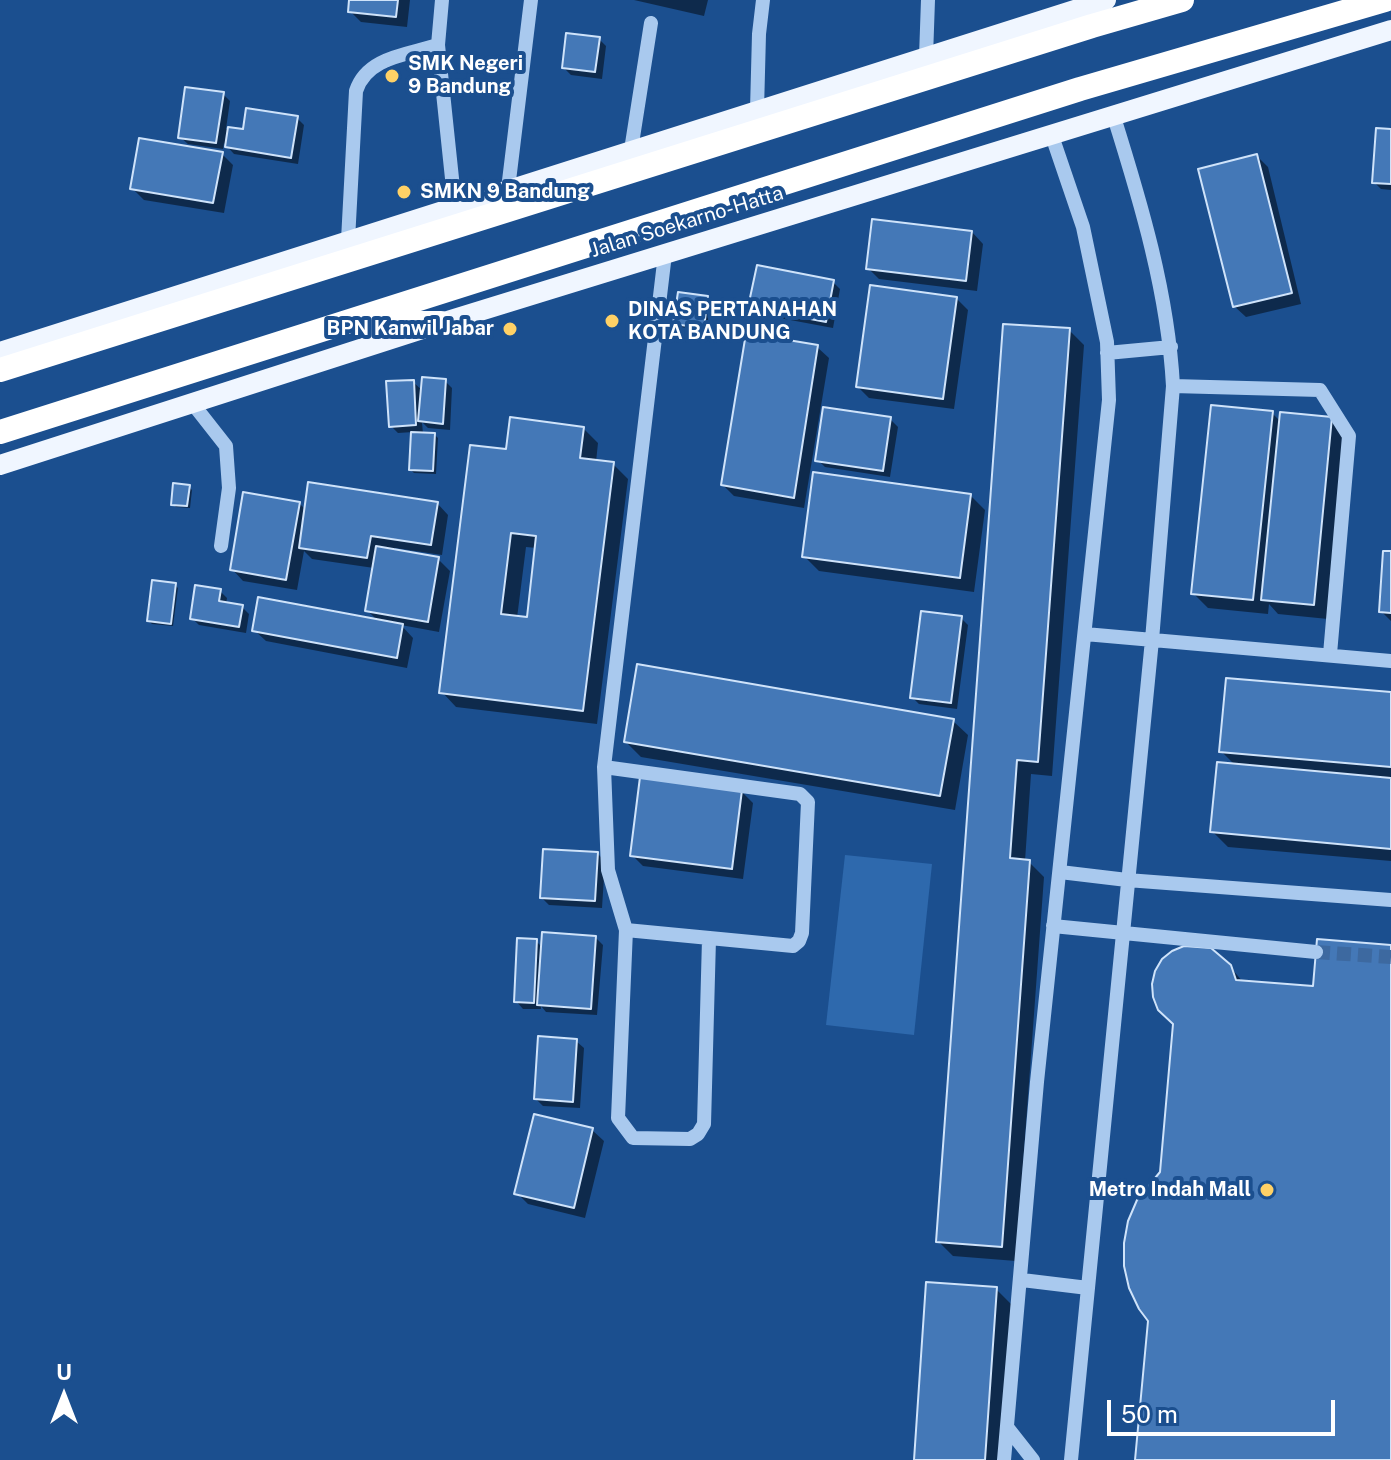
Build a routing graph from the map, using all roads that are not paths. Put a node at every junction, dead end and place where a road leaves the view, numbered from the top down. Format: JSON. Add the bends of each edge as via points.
{"nodes":[{"id":1,"x":442,"y":0,"type":"edge"},
{"id":2,"x":531,"y":0,"type":"edge"},
{"id":3,"x":763,"y":0,"type":"edge"},
{"id":4,"x":928,"y":0,"type":"edge"},
{"id":5,"x":1106,"y":0,"type":"edge"},
{"id":6,"x":1182,"y":0,"type":"edge"},
{"id":7,"x":1385,"y":0,"type":"edge"},
{"id":8,"x":651,"y":23,"type":"dead end"},
{"id":9,"x":1391,"y":30,"type":"edge"},
{"id":10,"x":438,"y":45,"type":"junction"},
{"id":11,"x":926,"y":57,"type":"junction"},
{"id":12,"x":757,"y":110,"type":"junction"},
{"id":13,"x":1113,"y":114,"type":"junction"},
{"id":14,"x":1051,"y":133,"type":"junction"},
{"id":15,"x":631,"y":150,"type":"junction"},
{"id":16,"x":508,"y":189,"type":"junction"},
{"id":17,"x":455,"y":207,"type":"junction"},
{"id":18,"x":348,"y":240,"type":"junction"},
{"id":19,"x":665,"y":254,"type":"junction"},
{"id":20,"x":339,"y":323,"type":"junction"},
{"id":21,"x":441,"y":323,"type":"junction"},
{"id":22,"x":49,"y":336,"type":"joint"},
{"id":23,"x":1171,"y":347,"type":"junction"},
{"id":24,"x":1107,"y":353,"type":"junction"},
{"id":25,"x":5,"y":362,"type":"edge"},
{"id":26,"x":1173,"y":386,"type":"junction"},
{"id":27,"x":193,"y":404,"type":"junction"},
{"id":28,"x":0,"y":432,"type":"edge"},
{"id":29,"x":0,"y":465,"type":"edge"},
{"id":30,"x":221,"y":546,"type":"dead end"},
{"id":31,"x":1085,"y":634,"type":"junction"},
{"id":32,"x":1152,"y":640,"type":"junction"},
{"id":33,"x":1330,"y":654,"type":"junction"},
{"id":34,"x":1391,"y":661,"type":"edge"},
{"id":35,"x":604,"y":767,"type":"junction"},
{"id":36,"x":1060,"y":872,"type":"junction"},
{"id":37,"x":1127,"y":880,"type":"junction"},
{"id":38,"x":1391,"y":900,"type":"edge"},
{"id":39,"x":1053,"y":926,"type":"junction"},
{"id":40,"x":626,"y":930,"type":"junction"},
{"id":41,"x":1122,"y":934,"type":"junction"},
{"id":42,"x":709,"y":939,"type":"junction"},
{"id":43,"x":1316,"y":952,"type":"tunnel mouth"},
{"id":44,"x":1022,"y":1280,"type":"junction"},
{"id":45,"x":1088,"y":1288,"type":"junction"},
{"id":46,"x":1007,"y":1427,"type":"junction"},
{"id":47,"x":1004,"y":1460,"type":"edge"},
{"id":48,"x":1033,"y":1460,"type":"edge"},
{"id":49,"x":1071,"y":1460,"type":"edge"}],
"edges":[{"from":1,"to":10,"type":"street"},
{"from":2,"to":16,"type":"street"},
{"from":3,"to":12,"type":"street"},
{"from":4,"to":11,"type":"street"},
{"from":5,"to":11,"type":"main road"},
{"from":6,"to":25,"type":"highway"},
{"from":7,"to":20,"type":"highway","name":"Jalan Soekarno-Hatta","via":[[1080,89]]},
{"from":8,"to":15,"type":"street"},
{"from":9,"to":13,"type":"main road","name":"Jalan Soekarno-Hatta"},
{"from":10,"to":17,"type":"street"},
{"from":10,"to":18,"type":"street","via":[[372,65],[360,77]]},
{"from":11,"to":12,"type":"main road"},
{"from":12,"to":15,"type":"main road"},
{"from":13,"to":14,"type":"main road","name":"Jalan Soekarno-Hatta"},
{"from":13,"to":23,"type":"street","via":[[1144,210]]},
{"from":14,"to":19,"type":"main road","name":"Jalan Soekarno-Hatta"},
{"from":14,"to":24,"type":"street","via":[[1083,227]]},
{"from":15,"to":16,"type":"main road"},
{"from":16,"to":17,"type":"main road"},
{"from":17,"to":18,"type":"main road"},
{"from":18,"to":22,"type":"main road"},
{"from":19,"to":21,"type":"main road","name":"Jalan Soekarno-Hatta"},
{"from":19,"to":35,"type":"street"},
{"from":20,"to":21,"type":"highway"},
{"from":20,"to":28,"type":"highway","name":"Jalan Soekarno-Hatta"},
{"from":21,"to":27,"type":"main road","name":"Jalan Soekarno-Hatta"},
{"from":22,"to":25,"type":"highway"},
{"from":23,"to":24,"type":"street"},
{"from":23,"to":26,"type":"street"},
{"from":24,"to":31,"type":"street","via":[[1109,400]]},
{"from":26,"to":32,"type":"street"},
{"from":26,"to":33,"type":"street","via":[[1320,390],[1349,436]]},
{"from":27,"to":29,"type":"main road","name":"Jalan Soekarno-Hatta"},
{"from":27,"to":30,"type":"street","via":[[226,446],[229,488]]},
{"from":31,"to":32,"type":"street"},
{"from":31,"to":36,"type":"street"},
{"from":32,"to":33,"type":"street"},
{"from":32,"to":37,"type":"street"},
{"from":33,"to":34,"type":"street"},
{"from":35,"to":40,"type":"street","via":[[608,870]]},
{"from":35,"to":42,"type":"street","via":[[806,797],[799,941],[793,946]]},
{"from":36,"to":37,"type":"street"},
{"from":36,"to":39,"type":"street"},
{"from":37,"to":38,"type":"street"},
{"from":37,"to":41,"type":"street"},
{"from":39,"to":41,"type":"street"},
{"from":39,"to":44,"type":"street"},
{"from":40,"to":42,"type":"street"},
{"from":40,"to":42,"type":"street","via":[[618,1118],[633,1138],[690,1139],[704,1124]]},
{"from":41,"to":43,"type":"street"},
{"from":41,"to":45,"type":"street"},
{"from":44,"to":45,"type":"street"},
{"from":44,"to":46,"type":"street"},
{"from":45,"to":49,"type":"street"},
{"from":46,"to":47,"type":"street"},
{"from":46,"to":48,"type":"street"}]}
